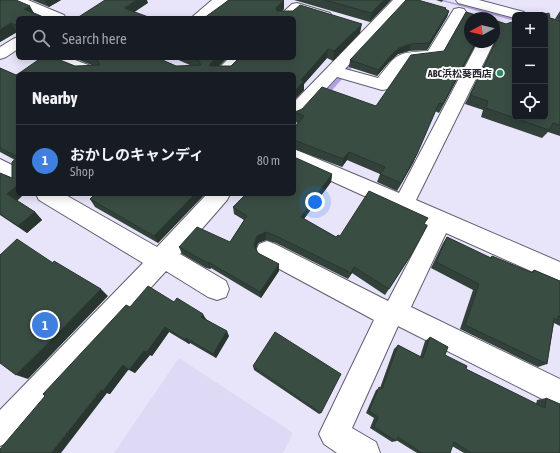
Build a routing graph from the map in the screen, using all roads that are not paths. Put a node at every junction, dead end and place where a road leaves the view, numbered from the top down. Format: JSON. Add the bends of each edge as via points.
{"nodes":[{"id":1,"x":16,"y":0,"type":"edge"},
{"id":2,"x":221,"y":0,"type":"edge"},
{"id":3,"x":401,"y":0,"type":"edge"},
{"id":4,"x":282,"y":2,"type":"edge"},
{"id":5,"x":297,"y":7,"type":"junction"},
{"id":6,"x":460,"y":10,"type":"edge"},
{"id":7,"x":512,"y":14,"type":"edge"},
{"id":8,"x":54,"y":16,"type":"edge"},
{"id":9,"x":201,"y":16,"type":"edge"},
{"id":10,"x":286,"y":16,"type":"edge"},
{"id":11,"x":338,"y":20,"type":"edge"},
{"id":12,"x":0,"y":34,"type":"edge"},
{"id":13,"x":16,"y":41,"type":"edge"},
{"id":14,"x":16,"y":43,"type":"edge"},
{"id":15,"x":483,"y":48,"type":"edge"},
{"id":16,"x":0,"y":54,"type":"edge"},
{"id":17,"x":61,"y":60,"type":"edge"},
{"id":18,"x":237,"y":60,"type":"edge"},
{"id":19,"x":90,"y":72,"type":"edge"},
{"id":20,"x":223,"y":72,"type":"edge"},
{"id":21,"x":340,"y":73,"type":"junction"},
{"id":22,"x":296,"y":111,"type":"edge"},
{"id":23,"x":296,"y":157,"type":"edge"},
{"id":24,"x":0,"y":167,"type":"edge"},
{"id":25,"x":16,"y":176,"type":"edge"},
{"id":26,"x":50,"y":196,"type":"edge"},
{"id":27,"x":218,"y":196,"type":"edge"},
{"id":28,"x":404,"y":204,"type":"junction"},
{"id":29,"x":441,"y":221,"type":"junction"},
{"id":30,"x":267,"y":251,"type":"dead end"},
{"id":31,"x":162,"y":259,"type":"junction"},
{"id":32,"x":560,"y":273,"type":"edge"},
{"id":33,"x":217,"y":289,"type":"dead end"},
{"id":34,"x":393,"y":313,"type":"junction"},
{"id":35,"x":560,"y":394,"type":"edge"},
{"id":36,"x":0,"y":431,"type":"edge"},
{"id":37,"x":365,"y":453,"type":"edge"}],
"edges":[{"from":1,"to":8,"type":"street"},
{"from":2,"to":9,"type":"street"},
{"from":3,"to":21,"type":"street","via":[[366,28]]},
{"from":4,"to":5,"type":"street"},
{"from":5,"to":10,"type":"street"},
{"from":5,"to":11,"type":"street"},
{"from":6,"to":7,"type":"street"},
{"from":6,"to":21,"type":"street","via":[[433,56],[407,57],[382,85]]},
{"from":12,"to":13,"type":"street"},
{"from":14,"to":16,"type":"street"},
{"from":15,"to":28,"type":"street"},
{"from":17,"to":19,"type":"street"},
{"from":18,"to":20,"type":"street"},
{"from":21,"to":22,"type":"street"},
{"from":23,"to":28,"type":"street"},
{"from":24,"to":25,"type":"street"},
{"from":26,"to":31,"type":"street"},
{"from":27,"to":31,"type":"street"},
{"from":28,"to":29,"type":"street"},
{"from":29,"to":32,"type":"street"},
{"from":29,"to":34,"type":"street"},
{"from":30,"to":34,"type":"street"},
{"from":31,"to":33,"type":"street"},
{"from":31,"to":36,"type":"street"},
{"from":34,"to":35,"type":"street"},
{"from":34,"to":37,"type":"street","via":[[334,434]]}]}
